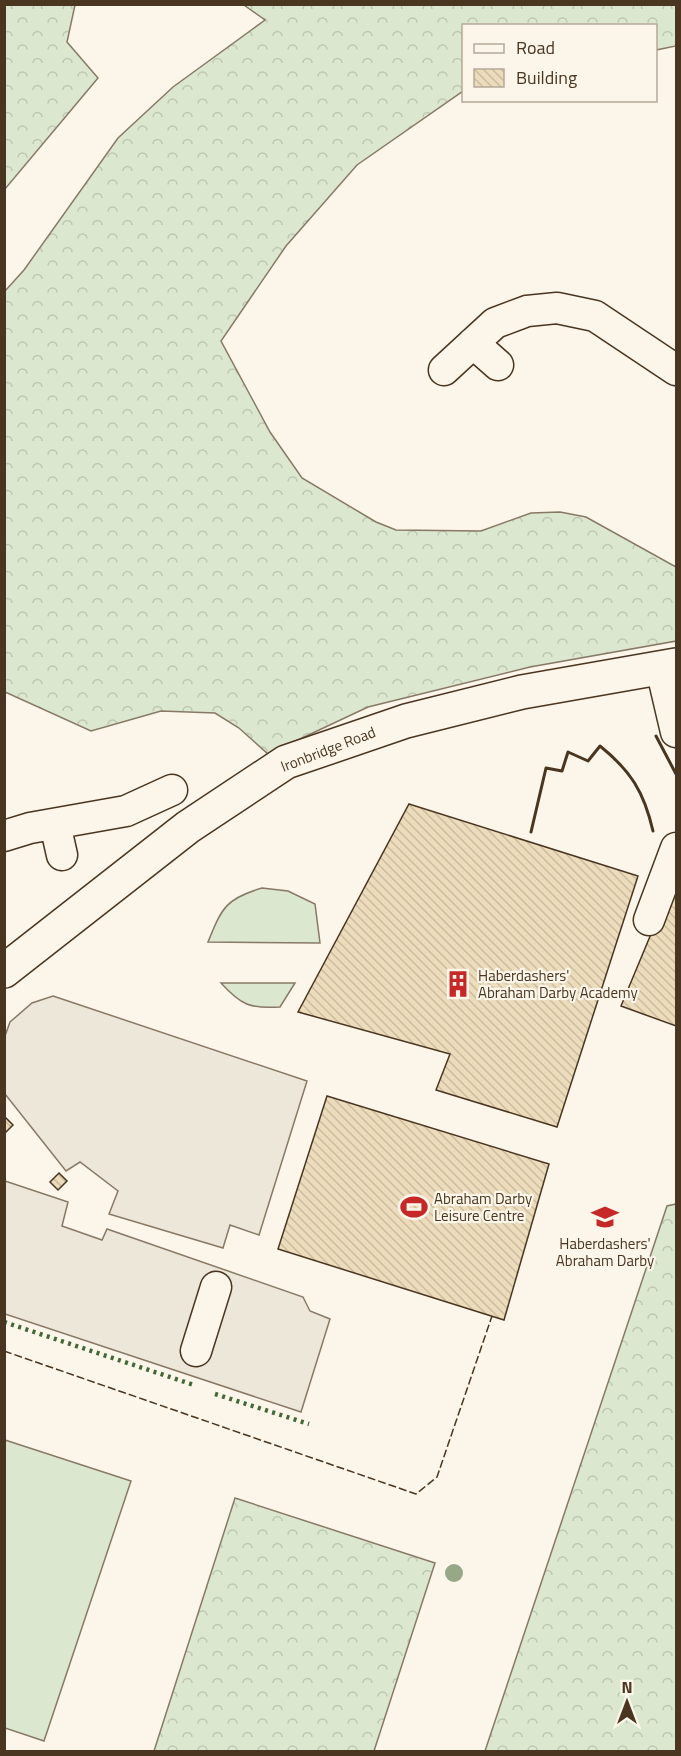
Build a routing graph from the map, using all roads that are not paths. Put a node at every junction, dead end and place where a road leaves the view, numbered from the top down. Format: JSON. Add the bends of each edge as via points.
{"nodes":[{"id":1,"x":473,"y":343,"type":"junction"},
{"id":2,"x":498,"y":365,"type":"dead end"},
{"id":3,"x":444,"y":370,"type":"dead end"},
{"id":4,"x":676,"y":370,"type":"edge"},
{"id":5,"x":669,"y":666,"type":"edge"},
{"id":6,"x":676,"y":732,"type":"edge"},
{"id":7,"x":172,"y":790,"type":"dead end"},
{"id":8,"x":55,"y":824,"type":"junction"},
{"id":9,"x":4,"y":836,"type":"edge"},
{"id":10,"x":676,"y":848,"type":"edge"},
{"id":11,"x":62,"y":855,"type":"dead end"},
{"id":12,"x":649,"y":920,"type":"dead end"},
{"id":13,"x":4,"y":971,"type":"edge"},
{"id":14,"x":216,"y":1287,"type":"dead end"},
{"id":15,"x":196,"y":1351,"type":"dead end"}],
"edges":[{"from":1,"to":2,"type":"street"},
{"from":1,"to":3,"type":"street"},
{"from":1,"to":4,"type":"street","via":[[495,323],[527,311],[557,308],[595,316]]},
{"from":5,"to":6,"type":"street"},
{"from":5,"to":13,"type":"main road","name":"Ironbridge Road","via":[[522,692],[441,712],[286,762],[188,827]]},
{"from":7,"to":8,"type":"street","via":[[126,811]]},
{"from":8,"to":9,"type":"street"},
{"from":8,"to":11,"type":"street"},
{"from":10,"to":12,"type":"street"},
{"from":14,"to":15,"type":"street"}]}
